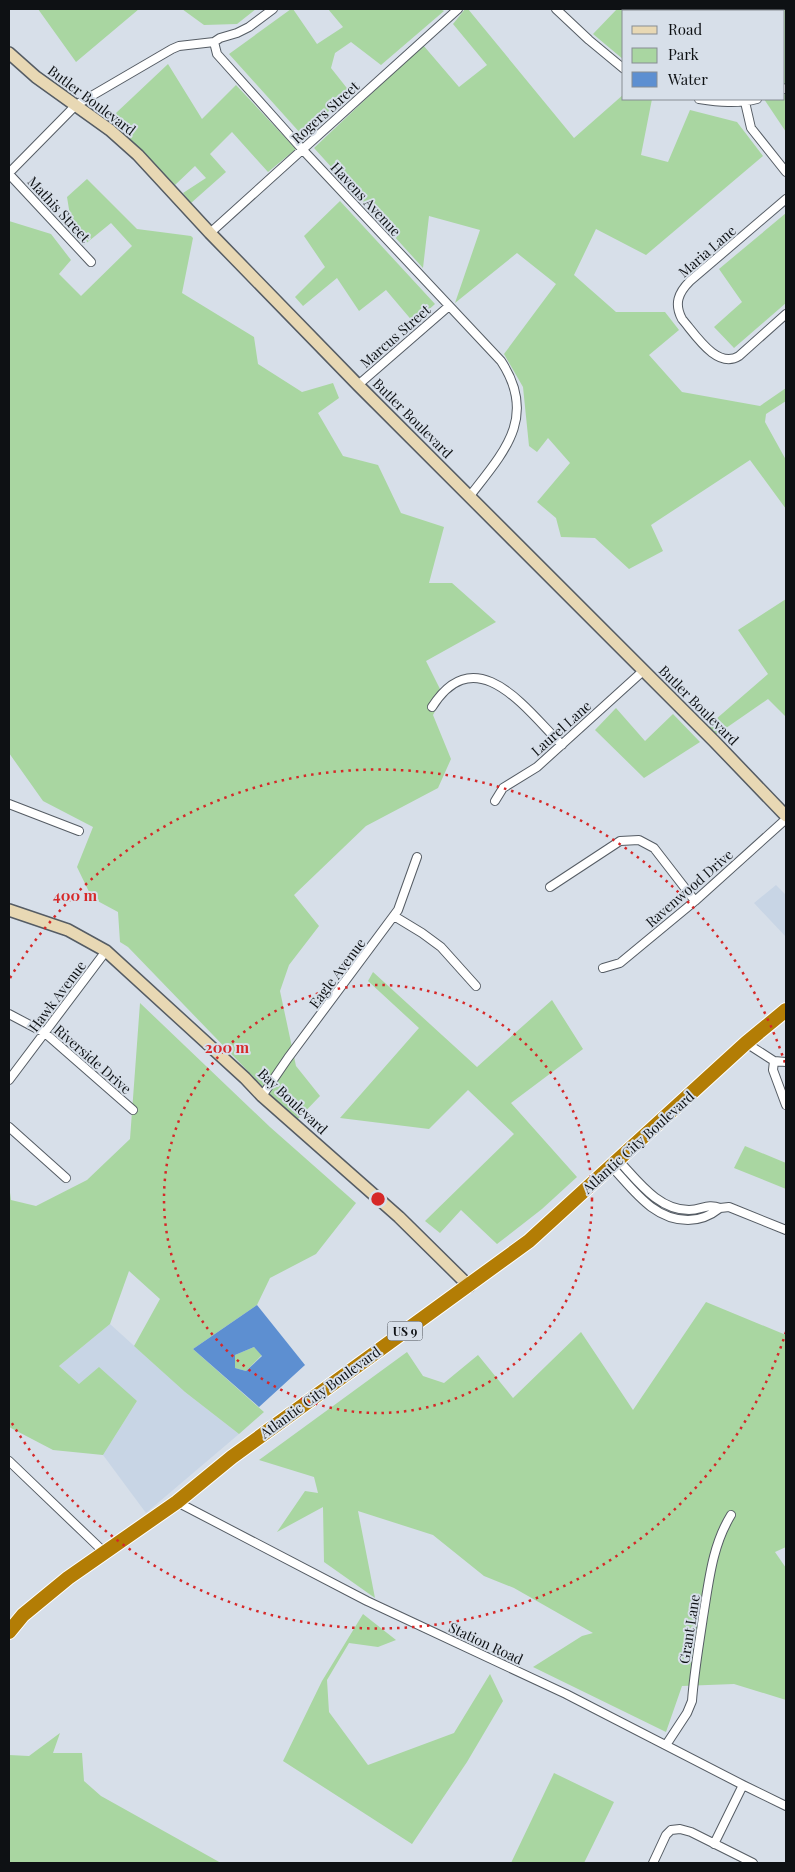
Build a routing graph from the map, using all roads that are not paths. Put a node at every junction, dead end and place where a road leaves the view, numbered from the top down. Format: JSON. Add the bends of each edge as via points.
{"nodes":[{"id":1,"x":273,"y":9,"type":"edge"},
{"id":2,"x":458,"y":9,"type":"edge"},
{"id":3,"x":556,"y":9,"type":"edge"},
{"id":4,"x":214,"y":42,"type":"junction"},
{"id":5,"x":9,"y":52,"type":"edge"},
{"id":6,"x":622,"y":67,"type":"edge"},
{"id":7,"x":706,"y":100,"type":"edge"},
{"id":8,"x":753,"y":100,"type":"edge"},
{"id":9,"x":745,"y":102,"type":"junction"},
{"id":10,"x":76,"y":105,"type":"junction"},
{"id":11,"x":302,"y":149,"type":"junction"},
{"id":12,"x":786,"y":172,"type":"edge"},
{"id":13,"x":9,"y":174,"type":"edge"},
{"id":14,"x":786,"y":199,"type":"edge"},
{"id":15,"x":210,"y":233,"type":"junction"},
{"id":16,"x":92,"y":262,"type":"dead end"},
{"id":17,"x":449,"y":306,"type":"junction"},
{"id":18,"x":786,"y":314,"type":"edge"},
{"id":19,"x":358,"y":385,"type":"junction"},
{"id":20,"x":469,"y":497,"type":"junction"},
{"id":21,"x":643,"y":670,"type":"junction"},
{"id":22,"x":432,"y":707,"type":"dead end"},
{"id":23,"x":562,"y":745,"type":"junction"},
{"id":24,"x":494,"y":801,"type":"dead end"},
{"id":25,"x":9,"y":804,"type":"edge"},
{"id":26,"x":786,"y":818,"type":"edge"},
{"id":27,"x":79,"y":831,"type":"dead end"},
{"id":28,"x":417,"y":857,"type":"dead end"},
{"id":29,"x":550,"y":887,"type":"dead end"},
{"id":30,"x":695,"y":901,"type":"junction"},
{"id":31,"x":9,"y":910,"type":"edge"},
{"id":32,"x":394,"y":916,"type":"junction"},
{"id":33,"x":106,"y":951,"type":"junction"},
{"id":34,"x":603,"y":968,"type":"dead end"},
{"id":35,"x":476,"y":986,"type":"dead end"},
{"id":36,"x":786,"y":1010,"type":"edge"},
{"id":37,"x":9,"y":1014,"type":"edge"},
{"id":38,"x":45,"y":1033,"type":"junction"},
{"id":39,"x":746,"y":1043,"type":"junction"},
{"id":40,"x":774,"y":1061,"type":"junction"},
{"id":41,"x":786,"y":1062,"type":"edge"},
{"id":42,"x":9,"y":1080,"type":"edge"},
{"id":43,"x":262,"y":1096,"type":"junction"},
{"id":44,"x":786,"y":1105,"type":"edge"},
{"id":45,"x":133,"y":1110,"type":"dead end"},
{"id":46,"x":9,"y":1127,"type":"edge"},
{"id":47,"x":614,"y":1163,"type":"junction"},
{"id":48,"x":66,"y":1178,"type":"dead end"},
{"id":49,"x":786,"y":1230,"type":"edge"},
{"id":50,"x":469,"y":1286,"type":"junction"},
{"id":51,"x":9,"y":1461,"type":"edge"},
{"id":52,"x":177,"y":1502,"type":"junction"},
{"id":53,"x":731,"y":1515,"type":"dead end"},
{"id":54,"x":104,"y":1552,"type":"junction"},
{"id":55,"x":9,"y":1632,"type":"edge"},
{"id":56,"x":666,"y":1745,"type":"junction"},
{"id":57,"x":742,"y":1785,"type":"junction"},
{"id":58,"x":786,"y":1806,"type":"edge"},
{"id":59,"x":714,"y":1844,"type":"junction"},
{"id":60,"x":653,"y":1863,"type":"edge"},
{"id":61,"x":753,"y":1863,"type":"edge"}],
"edges":[{"from":1,"to":4,"type":"street","via":[[249,27]]},
{"from":2,"to":11,"type":"street","name":"Rogers Street"},
{"from":3,"to":6,"type":"street"},
{"from":4,"to":10,"type":"street","via":[[179,46]]},
{"from":4,"to":11,"type":"street","name":"Havens Avenue","via":[[216,54]]},
{"from":5,"to":10,"type":"street","name":"Butler Boulevard","via":[[36,77]]},
{"from":7,"to":9,"type":"street"},
{"from":8,"to":9,"type":"street"},
{"from":9,"to":12,"type":"street","via":[[752,128]]},
{"from":10,"to":13,"type":"street"},
{"from":10,"to":15,"type":"street","name":"Butler Boulevard","via":[[138,155]]},
{"from":11,"to":15,"type":"street","name":"Rogers Street"},
{"from":11,"to":17,"type":"street","name":"Havens Avenue"},
{"from":13,"to":16,"type":"street","name":"Mathis Street"},
{"from":14,"to":18,"type":"street","name":"Maria Lane","via":[[690,281],[682,289],[677,304],[682,319],[713,355],[728,360],[739,356]]},
{"from":15,"to":19,"type":"street","name":"Butler Boulevard"},
{"from":17,"to":19,"type":"street","name":"Marcus Street"},
{"from":17,"to":20,"type":"street","name":"Havens Avenue","via":[[501,361],[514,386],[517,406],[517,420],[510,439]]},
{"from":19,"to":20,"type":"street","name":"Butler Boulevard"},
{"from":20,"to":21,"type":"street","name":"Butler Boulevard"},
{"from":21,"to":23,"type":"street","name":"Laurel Lane"},
{"from":21,"to":26,"type":"street","name":"Butler Boulevard"},
{"from":22,"to":23,"type":"street","via":[[457,682],[476,677],[486,679],[512,695]]},
{"from":23,"to":24,"type":"street","name":"Laurel Lane","via":[[538,767],[503,788]]},
{"from":25,"to":27,"type":"street"},
{"from":26,"to":30,"type":"street","name":"Ravenwood Drive"},
{"from":28,"to":32,"type":"street","name":"Eagle Avenue","via":[[403,900]]},
{"from":29,"to":30,"type":"street","via":[[620,841],[639,840],[654,848]]},
{"from":30,"to":34,"type":"street","name":"Ravenwood Drive","via":[[620,963]]},
{"from":31,"to":33,"type":"street","name":"Bay Boulevard","via":[[68,930]]},
{"from":32,"to":35,"type":"street","via":[[440,948]]},
{"from":32,"to":43,"type":"street","name":"Eagle Avenue"},
{"from":33,"to":38,"type":"street","name":"Hawk Avenue"},
{"from":33,"to":43,"type":"street","name":"Bay Boulevard"},
{"from":36,"to":39,"type":"highway","name":"Atlantic City Boulevard","number":"US 9"},
{"from":37,"to":38,"type":"street","name":"Riverside Drive"},
{"from":38,"to":42,"type":"street","name":"Hawk Avenue"},
{"from":38,"to":45,"type":"street","name":"Riverside Drive"},
{"from":39,"to":40,"type":"street"},
{"from":39,"to":47,"type":"highway","name":"Atlantic City Boulevard","number":"US 9"},
{"from":40,"to":41,"type":"street"},
{"from":40,"to":44,"type":"street","via":[[773,1070]]},
{"from":43,"to":50,"type":"street","name":"Bay Boulevard","via":[[400,1216]]},
{"from":46,"to":48,"type":"street"},
{"from":47,"to":49,"type":"street","via":[[671,1208],[729,1207]]},
{"from":47,"to":50,"type":"highway","name":"Atlantic City Boulevard","number":"US 9","via":[[529,1241]]},
{"from":50,"to":52,"type":"highway","name":"Atlantic City Boulevard","number":"US 9","via":[[232,1457]]},
{"from":51,"to":54,"type":"street"},
{"from":52,"to":54,"type":"highway","name":"Atlantic City Boulevard","number":"US 9"},
{"from":52,"to":56,"type":"street","name":"Station Road","via":[[367,1601],[566,1694]]},
{"from":53,"to":56,"type":"street","name":"Grant Lane","via":[[716,1544],[692,1700]]},
{"from":54,"to":55,"type":"highway","name":"Atlantic City Boulevard","number":"US 9","via":[[44,1597]]},
{"from":56,"to":57,"type":"street","name":"Station Road"},
{"from":57,"to":58,"type":"street","name":"Station Road"},
{"from":57,"to":59,"type":"street"},
{"from":59,"to":60,"type":"street","via":[[691,1832],[671,1830]]},
{"from":59,"to":61,"type":"street"}]}
